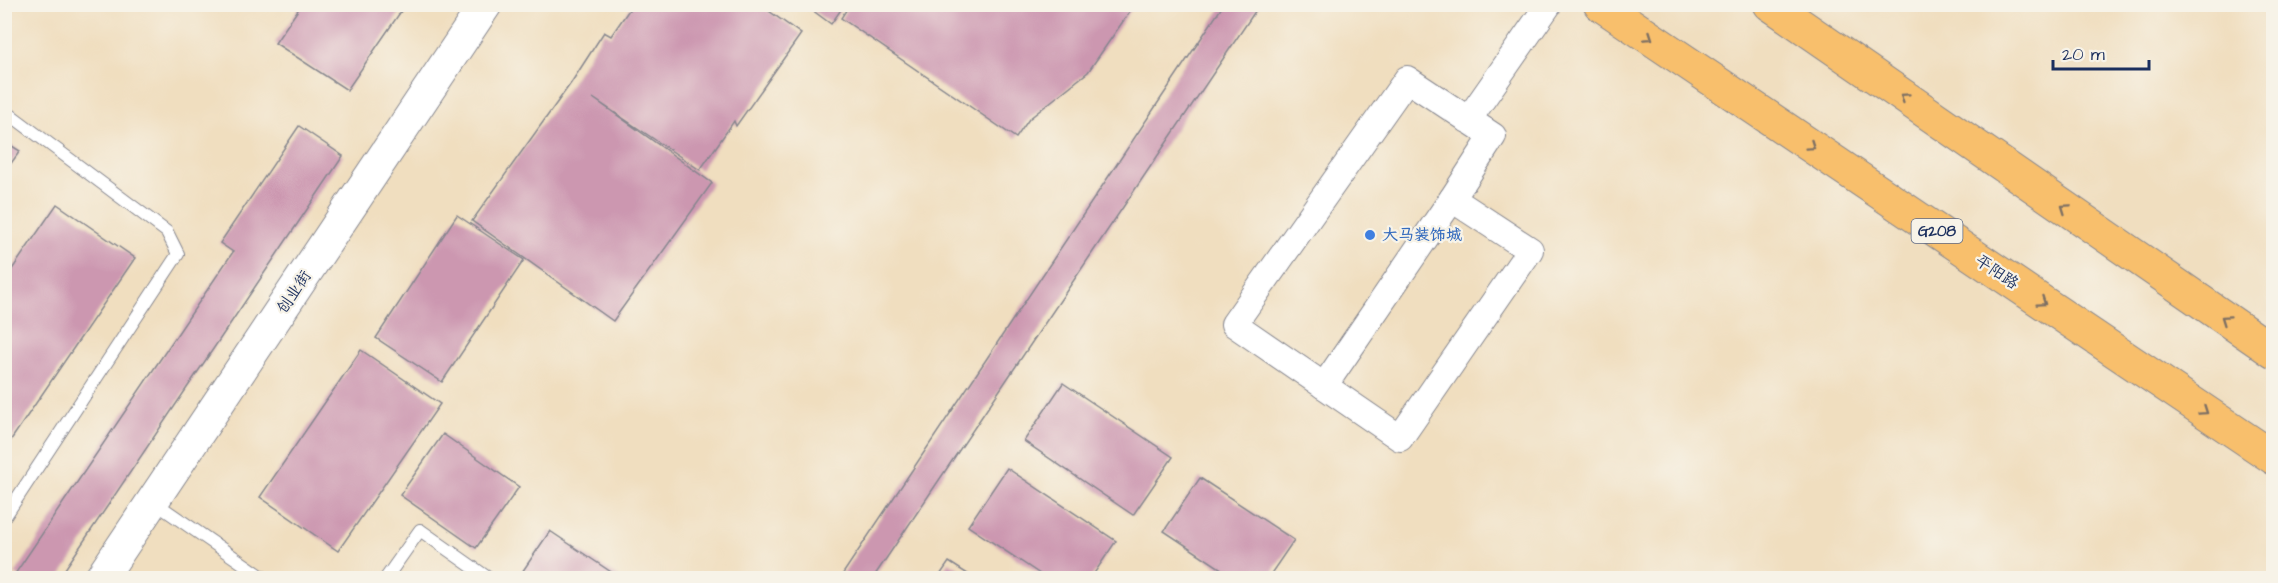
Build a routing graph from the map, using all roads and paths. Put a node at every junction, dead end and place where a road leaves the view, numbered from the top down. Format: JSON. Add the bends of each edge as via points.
{"nodes":[{"id":1,"x":486,"y":4,"type":"edge"},
{"id":2,"x":1549,"y":4,"type":"edge"},
{"id":3,"x":1600,"y":4,"type":"edge"},
{"id":4,"x":1770,"y":4,"type":"edge"},
{"id":5,"x":4,"y":110,"type":"edge"},
{"id":6,"x":1468,"y":120,"type":"junction"},
{"id":7,"x":1452,"y":199,"type":"junction"},
{"id":8,"x":2274,"y":352,"type":"edge"},
{"id":9,"x":1324,"y":386,"type":"junction"},
{"id":10,"x":2274,"y":458,"type":"edge"},
{"id":11,"x":153,"y":502,"type":"junction"},
{"id":12,"x":4,"y":518,"type":"edge"},
{"id":13,"x":102,"y":579,"type":"edge"},
{"id":14,"x":264,"y":579,"type":"edge"},
{"id":15,"x":386,"y":579,"type":"edge"},
{"id":16,"x":488,"y":579,"type":"edge"}],
"edges":[{"from":1,"to":11,"type":"street","name":"创业街"},
{"from":2,"to":6,"type":"street"},
{"from":3,"to":10,"type":"main road","name":"平阳路","number":"G208","one_way":true},
{"from":8,"to":4,"type":"main road","one_way":true},
{"from":5,"to":12,"type":"lane","via":[[167,232],[178,254]]},
{"from":6,"to":7,"type":"street","via":[[1493,136]]},
{"from":6,"to":9,"type":"street","via":[[1407,79],[1234,324]]},
{"from":7,"to":9,"type":"street"},
{"from":7,"to":9,"type":"street","via":[[1530,250],[1400,438]]},
{"from":11,"to":13,"type":"street","name":"创业街"},
{"from":11,"to":14,"type":"lane"},
{"from":15,"to":16,"type":"lane","via":[[420,530]]}]}
